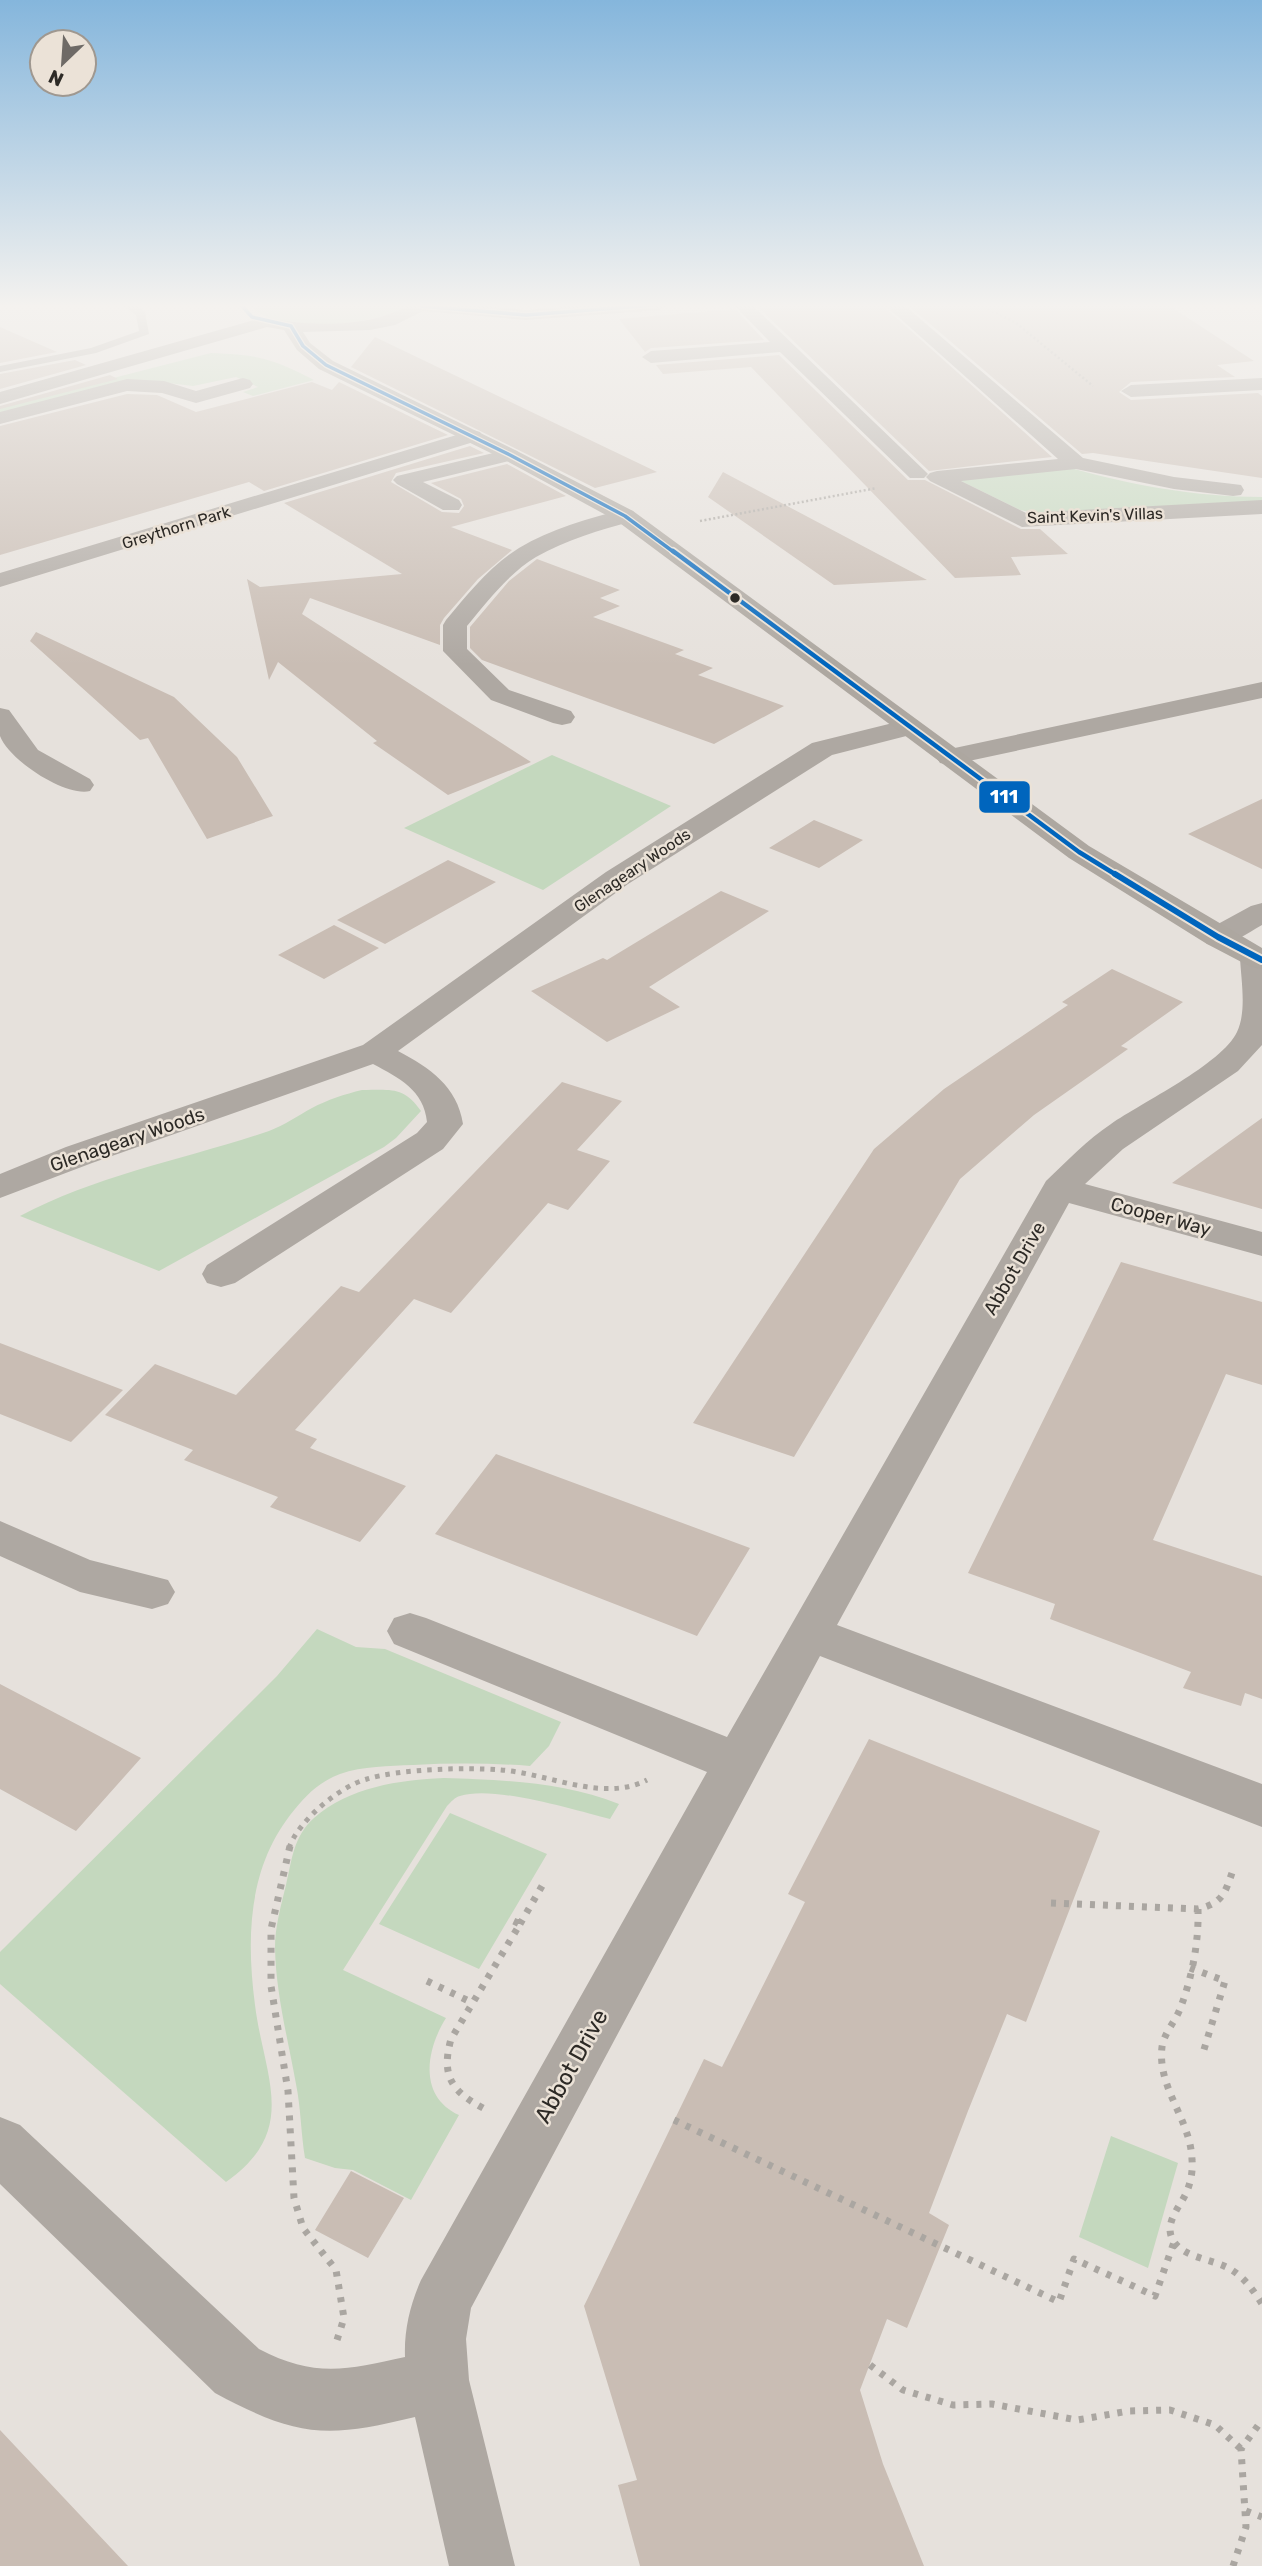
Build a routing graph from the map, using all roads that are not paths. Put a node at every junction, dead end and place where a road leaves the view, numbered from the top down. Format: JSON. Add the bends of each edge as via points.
{"nodes":[{"id":1,"x":450,"y":425,"type":"edge"},
{"id":2,"x":871,"y":425,"type":"edge"},
{"id":3,"x":1032,"y":425,"type":"edge"},
{"id":4,"x":473,"y":436,"type":"junction"},
{"id":5,"x":510,"y":455,"type":"junction"},
{"id":6,"x":1076,"y":463,"type":"junction"},
{"id":7,"x":927,"y":476,"type":"junction"},
{"id":8,"x":1262,"y":492,"type":"edge"},
{"id":9,"x":451,"y":505,"type":"dead end"},
{"id":10,"x":1262,"y":507,"type":"edge"},
{"id":11,"x":625,"y":516,"type":"junction"},
{"id":12,"x":0,"y":580,"type":"edge"},
{"id":13,"x":1262,"y":690,"type":"edge"},
{"id":14,"x":0,"y":716,"type":"edge"},
{"id":15,"x":562,"y":717,"type":"dead end"},
{"id":16,"x":909,"y":727,"type":"junction"},
{"id":17,"x":28,"y":756,"type":"junction"},
{"id":18,"x":950,"y":757,"type":"junction"},
{"id":19,"x":0,"y":768,"type":"edge"},
{"id":20,"x":80,"y":785,"type":"dead end"},
{"id":21,"x":1262,"y":912,"type":"edge"},
{"id":22,"x":1218,"y":937,"type":"junction"},
{"id":23,"x":1259,"y":958,"type":"edge"},
{"id":24,"x":374,"y":1052,"type":"junction"},
{"id":25,"x":0,"y":1187,"type":"edge"},
{"id":26,"x":1059,"y":1189,"type":"junction"},
{"id":27,"x":1262,"y":1244,"type":"edge"},
{"id":28,"x":221,"y":1274,"type":"dead end"},
{"id":29,"x":0,"y":1537,"type":"edge"},
{"id":30,"x":152,"y":1592,"type":"dead end"},
{"id":31,"x":410,"y":1631,"type":"dead end"},
{"id":32,"x":809,"y":1633,"type":"junction"},
{"id":33,"x":739,"y":1763,"type":"junction"},
{"id":34,"x":1262,"y":1806,"type":"edge"},
{"id":35,"x":0,"y":2145,"type":"edge"},
{"id":36,"x":438,"y":2380,"type":"junction"},
{"id":37,"x":482,"y":2566,"type":"edge"}],
"edges":[{"from":1,"to":4,"type":"main road"},
{"from":2,"to":7,"type":"street","name":"Saint Kevin's Villas"},
{"from":3,"to":6,"type":"street"},
{"from":4,"to":5,"type":"main road"},
{"from":4,"to":12,"type":"street","name":"Greythorn Park"},
{"from":5,"to":9,"type":"street","via":[[404,480]]},
{"from":5,"to":11,"type":"main road"},
{"from":6,"to":7,"type":"street"},
{"from":6,"to":8,"type":"street","via":[[1174,483]]},
{"from":7,"to":10,"type":"street","name":"Saint Kevin's Villas","via":[[1022,520]]},
{"from":11,"to":15,"type":"street","via":[[580,529],[527,553],[485,589],[455,625],[455,651],[500,695]]},
{"from":11,"to":16,"type":"main road"},
{"from":13,"to":18,"type":"street"},
{"from":14,"to":17,"type":"street"},
{"from":16,"to":18,"type":"main road"},
{"from":16,"to":24,"type":"street","name":"Glenageary Woods","via":[[822,749],[761,786],[617,878]]},
{"from":17,"to":19,"type":"street"},
{"from":17,"to":20,"type":"street"},
{"from":18,"to":22,"type":"main road","via":[[1079,852]]},
{"from":21,"to":22,"type":"street"},
{"from":22,"to":23,"type":"main road"},
{"from":23,"to":26,"type":"street","name":"Abbot Drive","via":[[1258,1020],[1242,1050],[1109,1141]]},
{"from":24,"to":25,"type":"street","name":"Glenageary Woods","via":[[79,1154]]},
{"from":24,"to":28,"type":"street","via":[[436,1091],[445,1109],[445,1124],[430,1141]]},
{"from":26,"to":27,"type":"street","name":"Cooper Way"},
{"from":26,"to":32,"type":"street","name":"Abbot Drive"},
{"from":29,"to":30,"type":"street","via":[[80,1575]]},
{"from":31,"to":33,"type":"street"},
{"from":32,"to":33,"type":"street","name":"Abbot Drive"},
{"from":32,"to":34,"type":"street"},
{"from":33,"to":36,"type":"street","name":"Abbot Drive","via":[[442,2301],[435,2339]]},
{"from":35,"to":36,"type":"street","via":[[237,2371],[304,2399],[345,2398]]},
{"from":36,"to":37,"type":"street","name":"Abbot Drive"}]}
